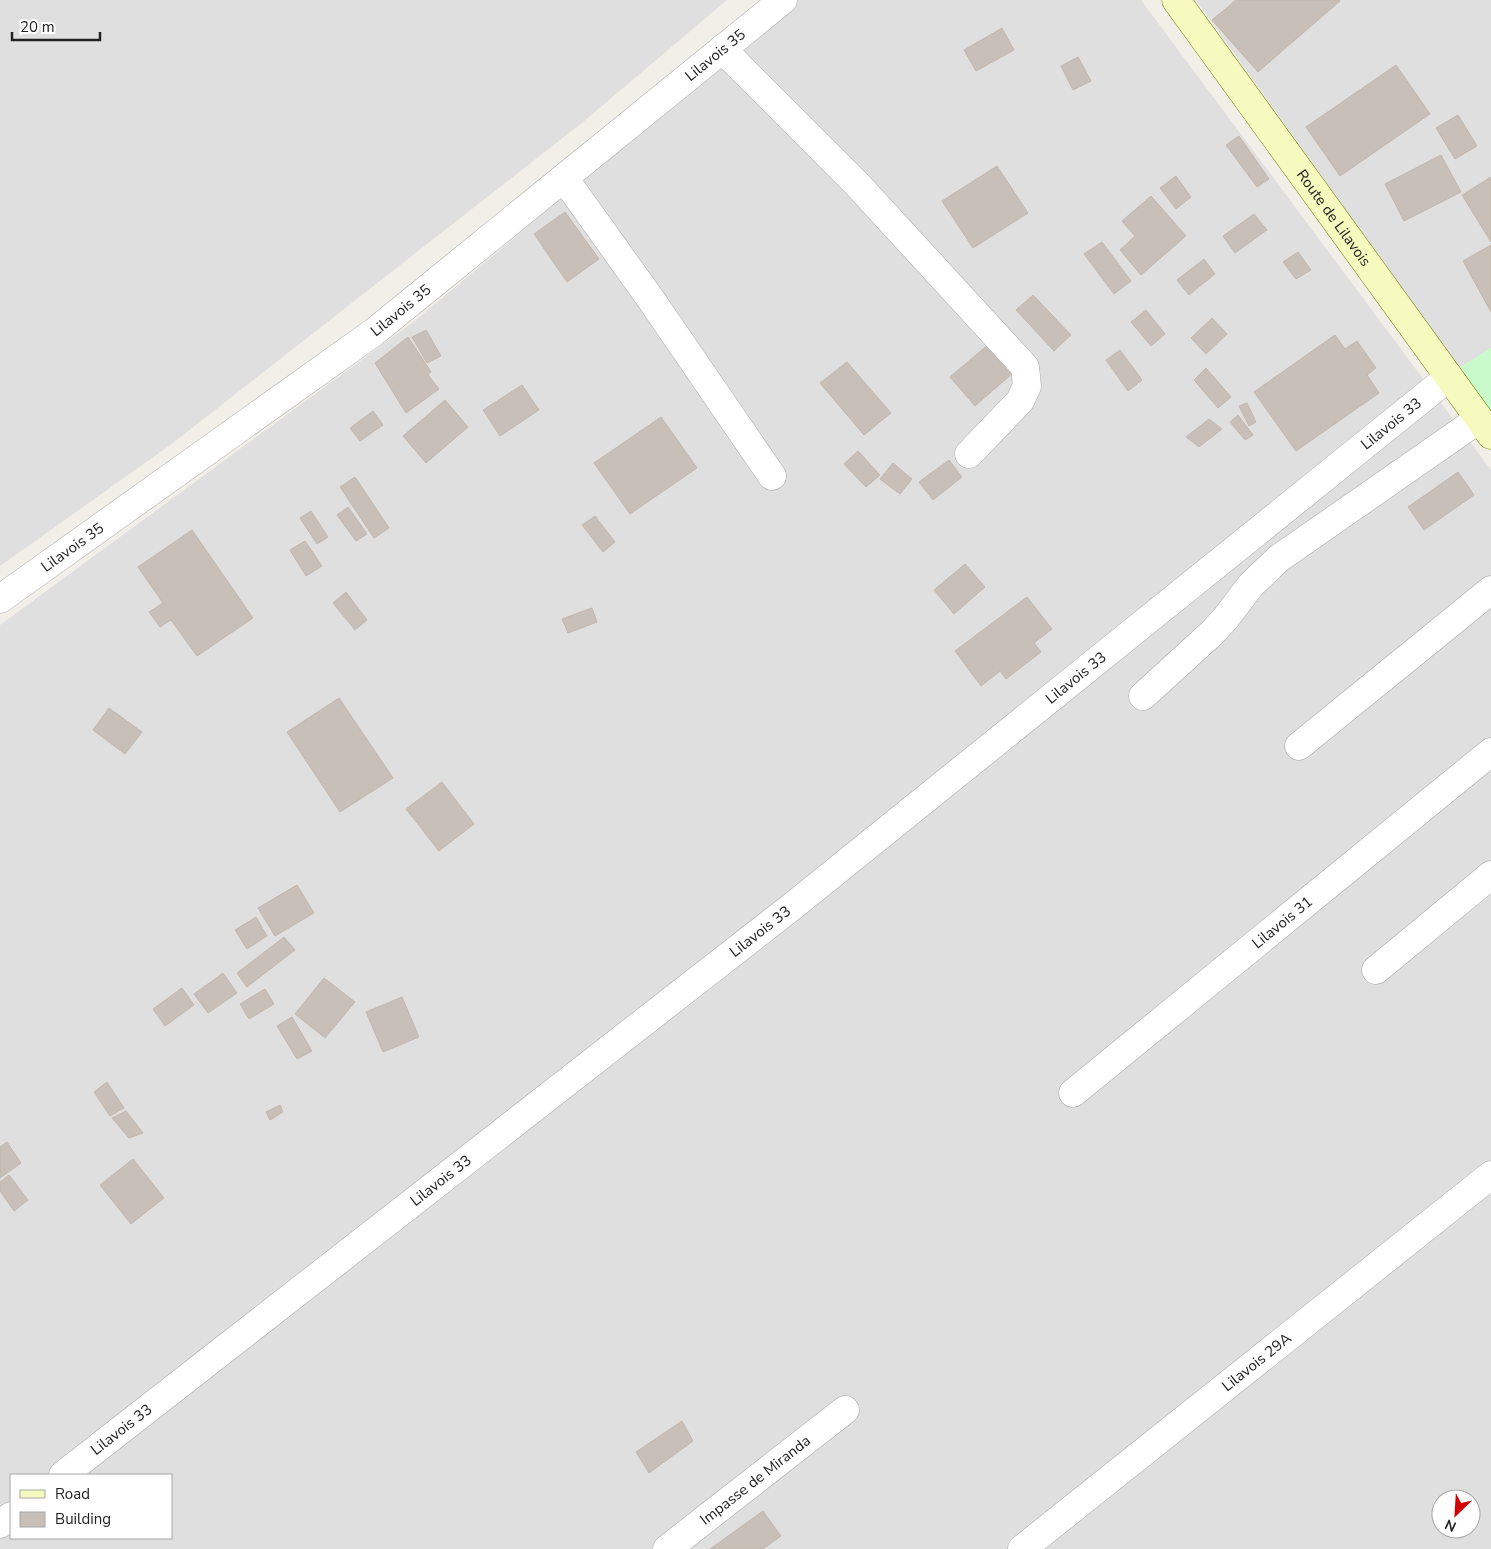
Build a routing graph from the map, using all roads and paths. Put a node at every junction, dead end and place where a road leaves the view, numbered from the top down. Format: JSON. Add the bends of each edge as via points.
{"nodes":[{"id":1,"x":783,"y":0,"type":"edge"},
{"id":2,"x":1176,"y":0,"type":"edge"},
{"id":3,"x":722,"y":49,"type":"junction"},
{"id":4,"x":564,"y":178,"type":"junction"},
{"id":5,"x":1449,"y":377,"type":"junction"},
{"id":6,"x":1485,"y":427,"type":"edge"},
{"id":7,"x":968,"y":454,"type":"dead end"},
{"id":8,"x":772,"y":476,"type":"dead end"},
{"id":9,"x":1491,"y":590,"type":"edge"},
{"id":10,"x":0,"y":599,"type":"edge"},
{"id":11,"x":1143,"y":696,"type":"dead end"},
{"id":12,"x":1299,"y":746,"type":"dead end"},
{"id":13,"x":1491,"y":752,"type":"edge"},
{"id":14,"x":1491,"y":875,"type":"edge"},
{"id":15,"x":1376,"y":970,"type":"dead end"},
{"id":16,"x":1073,"y":1093,"type":"dead end"},
{"id":17,"x":1491,"y":1175,"type":"edge"},
{"id":18,"x":845,"y":1410,"type":"dead end"},
{"id":19,"x":64,"y":1474,"type":"edge"},
{"id":20,"x":667,"y":1549,"type":"edge"},
{"id":21,"x":1022,"y":1549,"type":"edge"}],
"edges":[{"from":1,"to":3,"type":"street","name":"Lilavois 35"},
{"from":2,"to":5,"type":"main road","name":"Route de Lilavois"},
{"from":3,"to":4,"type":"street","name":"Lilavois 35"},
{"from":3,"to":7,"type":"street","via":[[856,183],[1025,367],[1028,386],[1020,402]]},
{"from":4,"to":8,"type":"street"},
{"from":4,"to":10,"type":"street","name":"Lilavois 35","via":[[374,332]]},
{"from":5,"to":6,"type":"main road","name":"Route de Lilavois"},
{"from":5,"to":19,"type":"street","name":"Lilavois 33","via":[[794,906]]},
{"from":6,"to":11,"type":"street","via":[[1278,559],[1251,585],[1212,633]]},
{"from":9,"to":12,"type":"street"},
{"from":13,"to":16,"type":"street","name":"Lilavois 31"},
{"from":14,"to":15,"type":"street"},
{"from":17,"to":21,"type":"street","name":"Lilavois 29A"},
{"from":18,"to":20,"type":"street","name":"Impasse de Miranda"}]}
